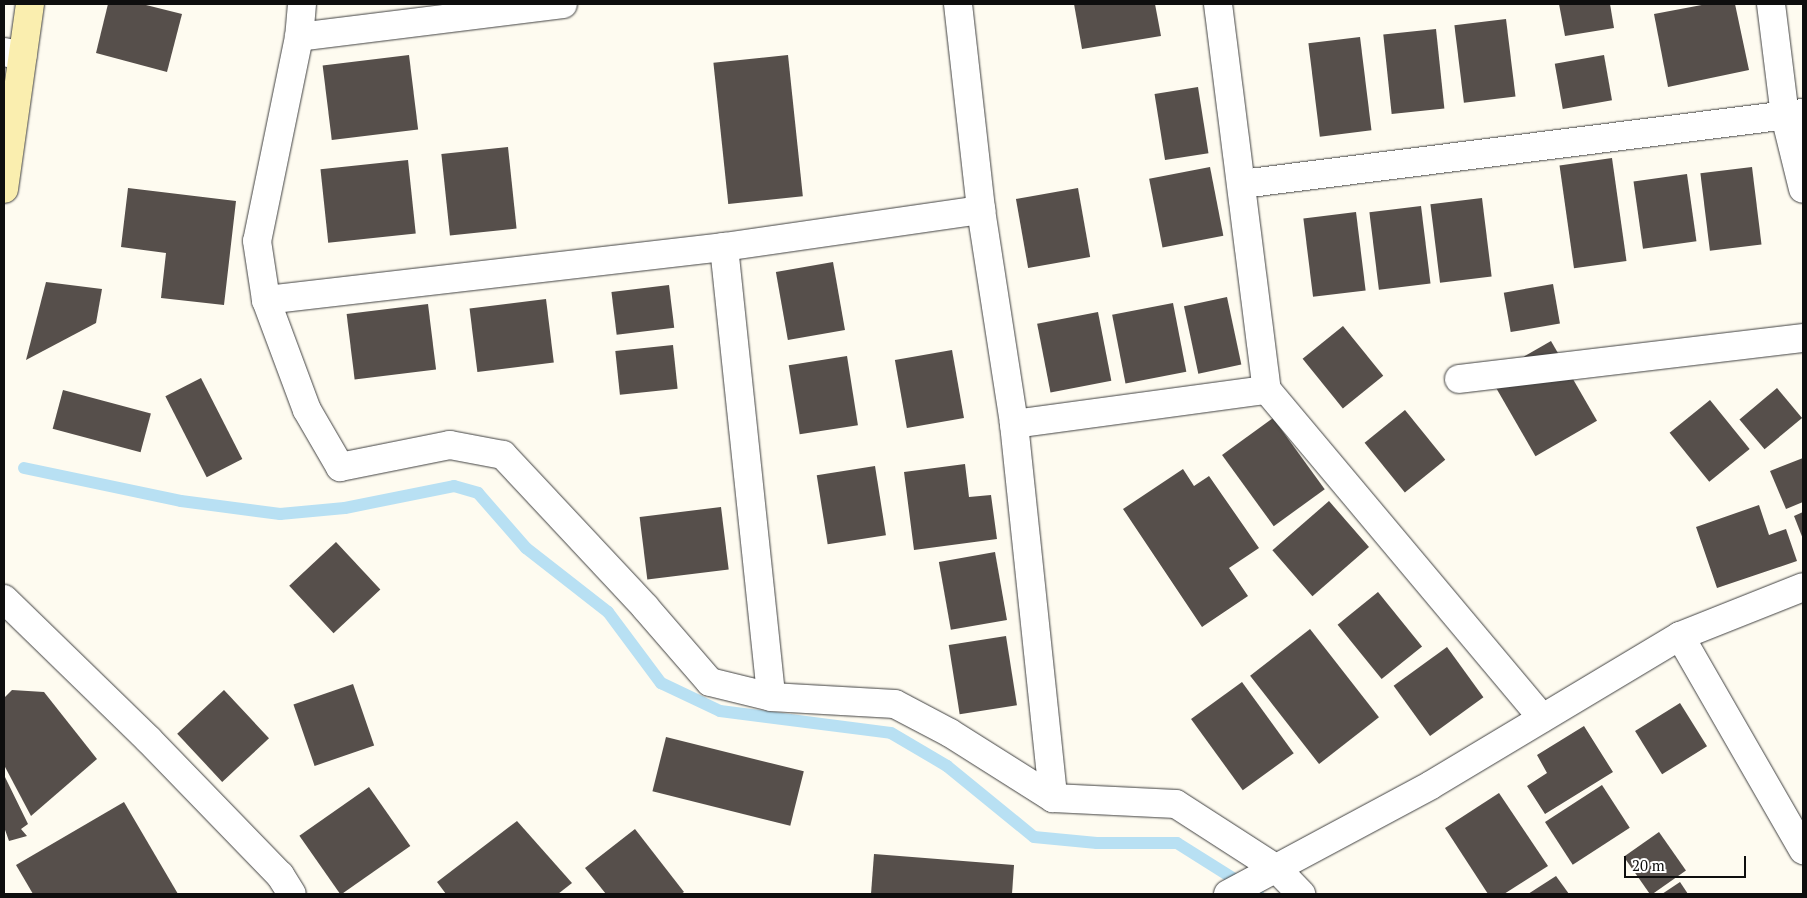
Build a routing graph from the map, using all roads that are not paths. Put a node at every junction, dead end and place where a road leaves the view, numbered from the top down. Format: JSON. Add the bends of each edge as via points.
{"nodes":[{"id":1,"x":30,"y":4,"type":"edge"},
{"id":2,"x":302,"y":4,"type":"edge"},
{"id":3,"x":563,"y":4,"type":"edge"},
{"id":4,"x":958,"y":4,"type":"edge"},
{"id":5,"x":1218,"y":4,"type":"edge"},
{"id":6,"x":1772,"y":4,"type":"edge"},
{"id":7,"x":299,"y":36,"type":"junction"},
{"id":8,"x":13,"y":54,"type":"edge"},
{"id":9,"x":1794,"y":114,"type":"edge"},
{"id":10,"x":1242,"y":184,"type":"junction"},
{"id":11,"x":4,"y":189,"type":"edge"},
{"id":12,"x":1803,"y":189,"type":"edge"},
{"id":13,"x":981,"y":210,"type":"junction"},
{"id":14,"x":724,"y":247,"type":"junction"},
{"id":15,"x":266,"y":300,"type":"junction"},
{"id":16,"x":1803,"y":338,"type":"edge"},
{"id":17,"x":1459,"y":379,"type":"dead end"},
{"id":18,"x":1267,"y":390,"type":"junction"},
{"id":19,"x":1014,"y":424,"type":"junction"},
{"id":20,"x":1803,"y":587,"type":"edge"},
{"id":21,"x":4,"y":599,"type":"edge"},
{"id":22,"x":1680,"y":636,"type":"junction"},
{"id":23,"x":771,"y":697,"type":"junction"},
{"id":24,"x":1542,"y":718,"type":"junction"},
{"id":25,"x":1053,"y":798,"type":"junction"},
{"id":26,"x":1803,"y":850,"type":"edge"},
{"id":27,"x":1269,"y":873,"type":"junction"},
{"id":28,"x":292,"y":894,"type":"edge"},
{"id":29,"x":1228,"y":894,"type":"edge"},
{"id":30,"x":1301,"y":894,"type":"edge"}],
"edges":[{"from":1,"to":8,"type":"main road"},
{"from":2,"to":7,"type":"street"},
{"from":3,"to":7,"type":"street"},
{"from":4,"to":13,"type":"street"},
{"from":5,"to":10,"type":"street"},
{"from":6,"to":9,"type":"street"},
{"from":7,"to":15,"type":"street","via":[[257,240]]},
{"from":8,"to":11,"type":"main road"},
{"from":9,"to":10,"type":"street"},
{"from":9,"to":12,"type":"street"},
{"from":10,"to":18,"type":"street"},
{"from":13,"to":14,"type":"street"},
{"from":13,"to":19,"type":"street"},
{"from":14,"to":15,"type":"street"},
{"from":14,"to":23,"type":"street"},
{"from":15,"to":23,"type":"street","via":[[308,410],[340,467],[450,445],[503,455],[645,607],[710,682]]},
{"from":16,"to":17,"type":"street"},
{"from":18,"to":19,"type":"street"},
{"from":18,"to":24,"type":"street"},
{"from":19,"to":25,"type":"street"},
{"from":20,"to":22,"type":"street"},
{"from":21,"to":28,"type":"street","via":[[155,746],[280,875]]},
{"from":22,"to":24,"type":"street"},
{"from":22,"to":26,"type":"street"},
{"from":23,"to":25,"type":"street","via":[[895,704],[950,733]]},
{"from":24,"to":27,"type":"street","via":[[1431,785]]},
{"from":25,"to":27,"type":"street","via":[[1176,804]]},
{"from":27,"to":29,"type":"street"},
{"from":27,"to":30,"type":"street"}]}
